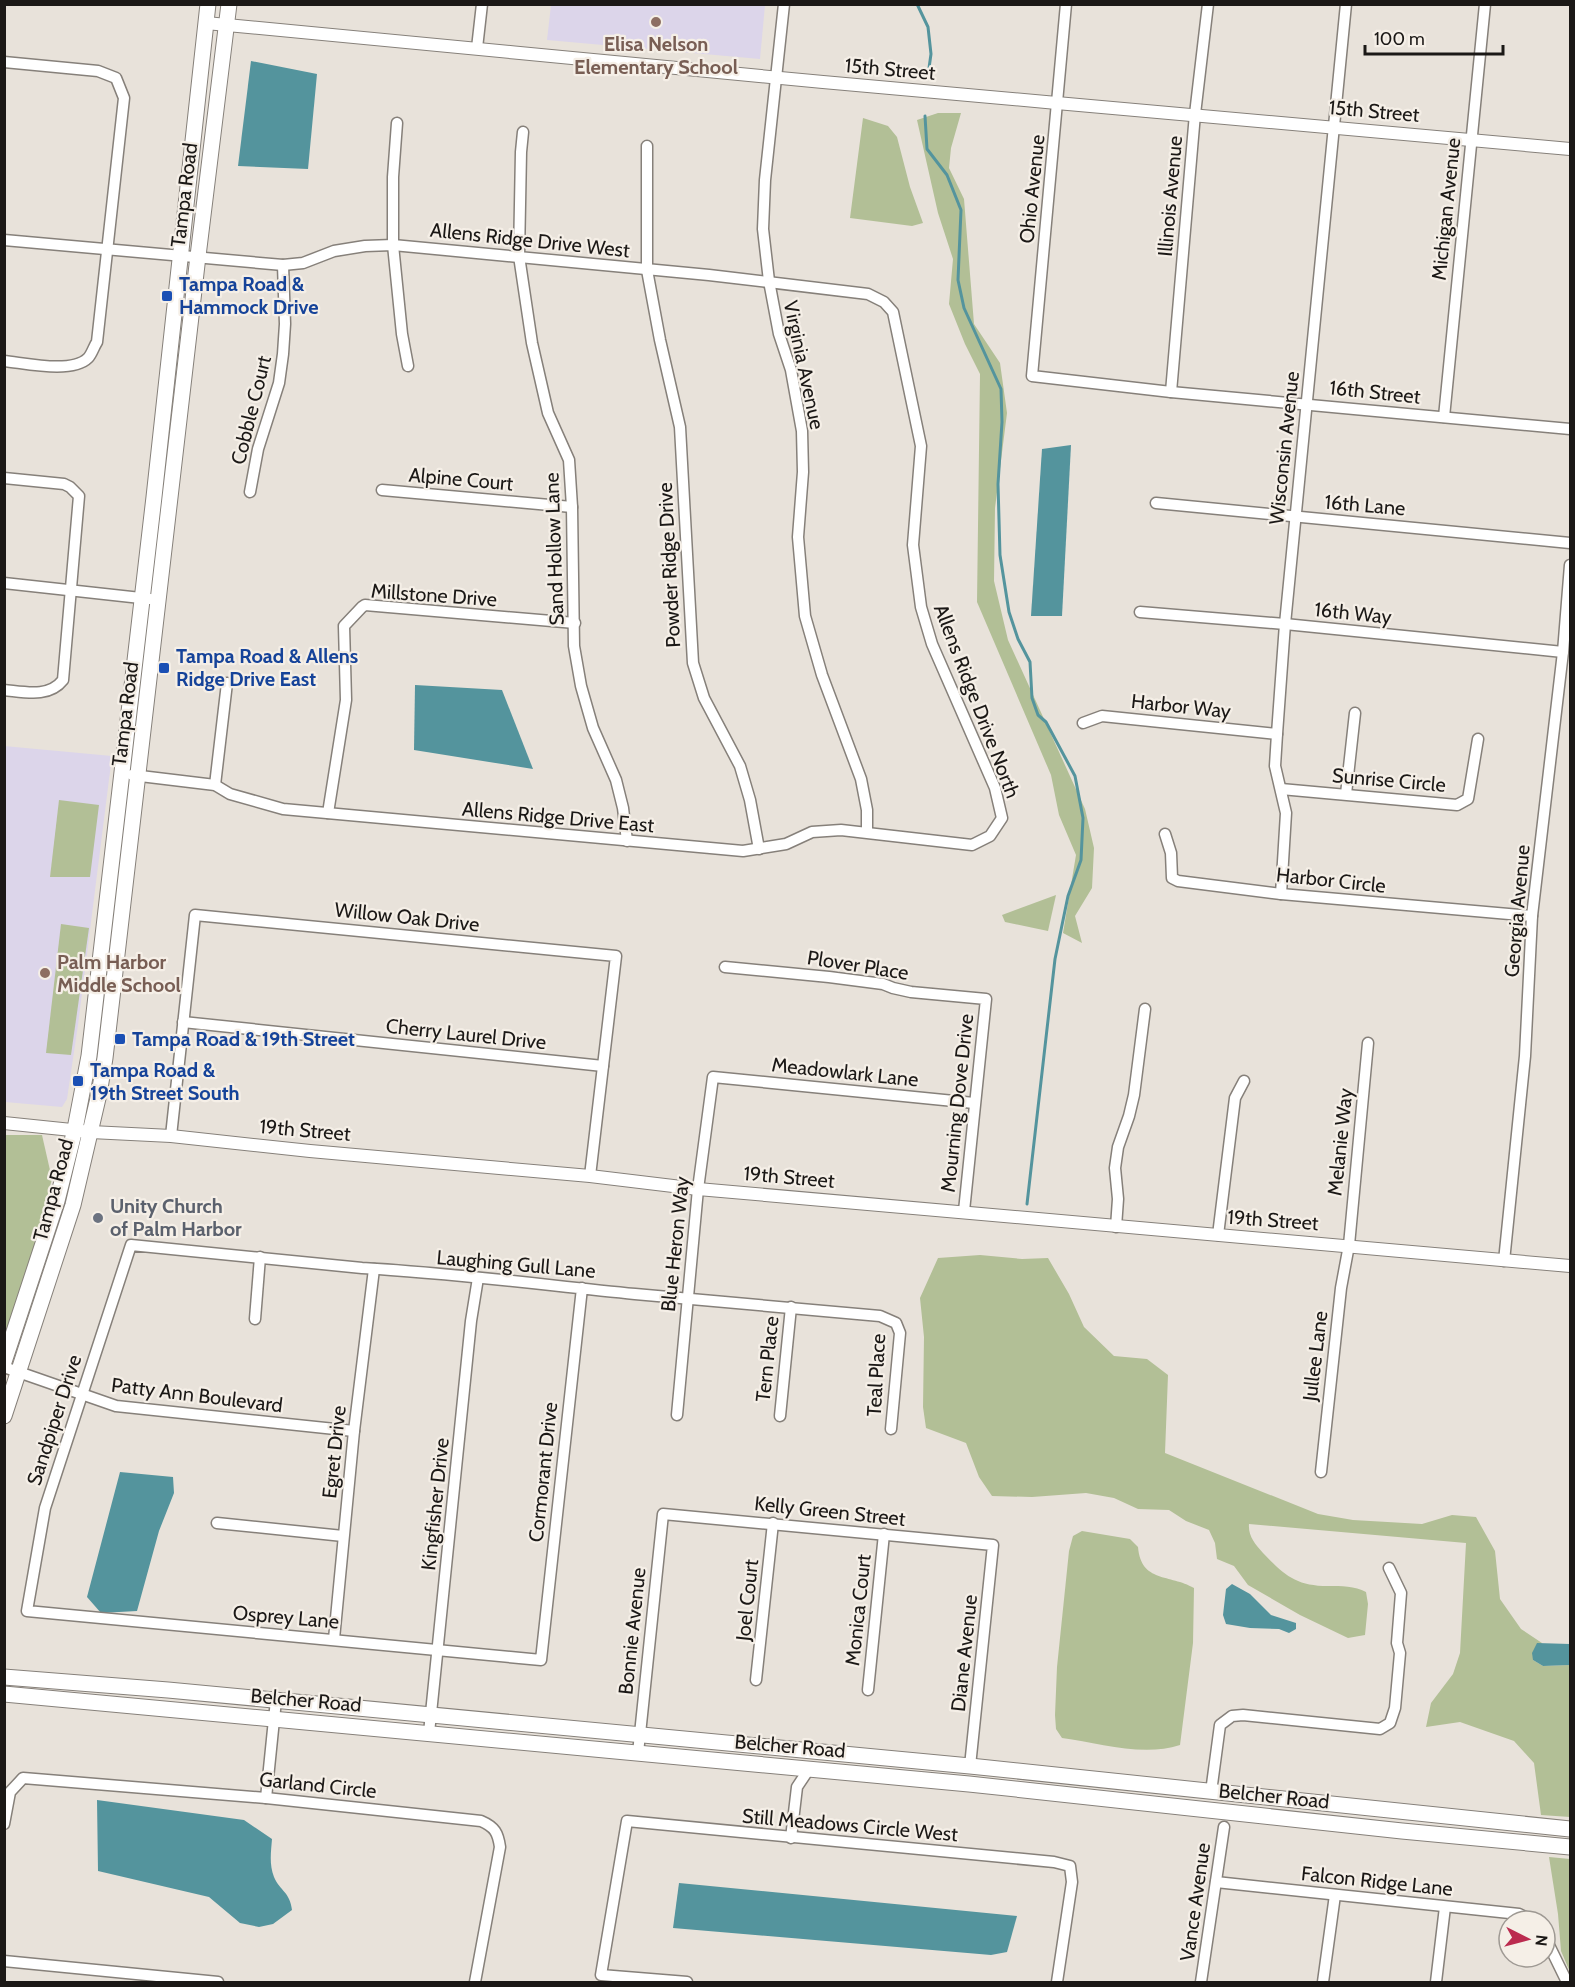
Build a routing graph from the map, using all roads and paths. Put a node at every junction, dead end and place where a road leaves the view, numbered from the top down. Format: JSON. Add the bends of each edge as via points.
{"nodes":[{"id":1,"x":208,"y":4,"type":"edge"},
{"id":2,"x":229,"y":4,"type":"edge"},
{"id":3,"x":482,"y":4,"type":"edge"},
{"id":4,"x":783,"y":4,"type":"edge"},
{"id":5,"x":1066,"y":4,"type":"edge"},
{"id":6,"x":1208,"y":4,"type":"edge"},
{"id":7,"x":1346,"y":4,"type":"edge"},
{"id":8,"x":1485,"y":4,"type":"edge"},
{"id":9,"x":206,"y":23,"type":"junction"},
{"id":10,"x":226,"y":24,"type":"junction"},
{"id":11,"x":477,"y":48,"type":"junction"},
{"id":12,"x":4,"y":62,"type":"edge"},
{"id":13,"x":776,"y":78,"type":"junction"},
{"id":14,"x":1058,"y":104,"type":"junction"},
{"id":15,"x":1195,"y":114,"type":"junction"},
{"id":16,"x":397,"y":123,"type":"dead end"},
{"id":17,"x":1334,"y":128,"type":"junction"},
{"id":18,"x":523,"y":132,"type":"dead end"},
{"id":19,"x":1471,"y":139,"type":"junction"},
{"id":20,"x":647,"y":146,"type":"dead end"},
{"id":21,"x":1570,"y":149,"type":"edge"},
{"id":22,"x":4,"y":240,"type":"edge"},
{"id":23,"x":393,"y":245,"type":"junction"},
{"id":24,"x":109,"y":249,"type":"junction"},
{"id":25,"x":179,"y":255,"type":"junction"},
{"id":26,"x":198,"y":256,"type":"junction"},
{"id":27,"x":519,"y":256,"type":"junction"},
{"id":28,"x":283,"y":265,"type":"junction"},
{"id":29,"x":647,"y":270,"type":"junction"},
{"id":30,"x":769,"y":281,"type":"junction"},
{"id":31,"x":878,"y":297,"type":"joint"},
{"id":32,"x":4,"y":361,"type":"edge"},
{"id":33,"x":408,"y":366,"type":"dead end"},
{"id":34,"x":1032,"y":376,"type":"joint"},
{"id":35,"x":1171,"y":392,"type":"junction"},
{"id":36,"x":1307,"y":403,"type":"junction"},
{"id":37,"x":1444,"y":417,"type":"junction"},
{"id":38,"x":1570,"y":429,"type":"edge"},
{"id":39,"x":4,"y":478,"type":"edge"},
{"id":40,"x":382,"y":490,"type":"dead end"},
{"id":41,"x":250,"y":492,"type":"dead end"},
{"id":42,"x":1156,"y":502,"type":"dead end"},
{"id":43,"x":572,"y":507,"type":"junction"},
{"id":44,"x":1296,"y":517,"type":"junction"},
{"id":45,"x":1570,"y":543,"type":"edge"},
{"id":46,"x":1570,"y":565,"type":"edge"},
{"id":47,"x":4,"y":583,"type":"edge"},
{"id":48,"x":72,"y":590,"type":"junction"},
{"id":49,"x":142,"y":598,"type":"junction"},
{"id":50,"x":159,"y":600,"type":"junction"},
{"id":51,"x":1140,"y":612,"type":"dead end"},
{"id":52,"x":575,"y":623,"type":"junction"},
{"id":53,"x":1285,"y":624,"type":"junction"},
{"id":54,"x":1563,"y":652,"type":"junction"},
{"id":55,"x":227,"y":683,"type":"dead end"},
{"id":56,"x":4,"y":690,"type":"edge"},
{"id":57,"x":1356,"y":713,"type":"dead end"},
{"id":58,"x":1083,"y":723,"type":"dead end"},
{"id":59,"x":1277,"y":734,"type":"junction"},
{"id":60,"x":1478,"y":739,"type":"dead end"},
{"id":61,"x":122,"y":774,"type":"junction"},
{"id":62,"x":139,"y":776,"type":"junction"},
{"id":63,"x":215,"y":785,"type":"junction"},
{"id":64,"x":1281,"y":789,"type":"junction"},
{"id":65,"x":1346,"y":794,"type":"junction"},
{"id":66,"x":328,"y":813,"type":"junction"},
{"id":67,"x":867,"y":832,"type":"junction"},
{"id":68,"x":1165,"y":834,"type":"dead end"},
{"id":69,"x":990,"y":836,"type":"joint"},
{"id":70,"x":627,"y":840,"type":"junction"},
{"id":71,"x":759,"y":849,"type":"junction"},
{"id":72,"x":1281,"y":894,"type":"junction"},
{"id":73,"x":108,"y":903,"type":"junction"},
{"id":74,"x":124,"y":905,"type":"junction"},
{"id":75,"x":1532,"y":916,"type":"junction"},
{"id":76,"x":725,"y":967,"type":"dead end"},
{"id":77,"x":986,"y":999,"type":"joint"},
{"id":78,"x":1145,"y":1009,"type":"dead end"},
{"id":79,"x":183,"y":1022,"type":"junction"},
{"id":80,"x":1368,"y":1043,"type":"dead end"},
{"id":81,"x":603,"y":1066,"type":"junction"},
{"id":82,"x":713,"y":1077,"type":"joint"},
{"id":83,"x":1244,"y":1081,"type":"dead end"},
{"id":84,"x":975,"y":1103,"type":"junction"},
{"id":85,"x":4,"y":1122,"type":"edge"},
{"id":86,"x":75,"y":1129,"type":"junction"},
{"id":87,"x":91,"y":1132,"type":"junction"},
{"id":88,"x":171,"y":1136,"type":"junction"},
{"id":89,"x":590,"y":1176,"type":"junction"},
{"id":90,"x":698,"y":1189,"type":"junction"},
{"id":91,"x":964,"y":1211,"type":"junction"},
{"id":92,"x":1116,"y":1227,"type":"junction"},
{"id":93,"x":1218,"y":1235,"type":"junction"},
{"id":94,"x":131,"y":1245,"type":"joint"},
{"id":95,"x":1349,"y":1245,"type":"junction"},
{"id":96,"x":261,"y":1257,"type":"junction"},
{"id":97,"x":1504,"y":1261,"type":"junction"},
{"id":98,"x":1570,"y":1266,"type":"edge"},
{"id":99,"x":374,"y":1269,"type":"junction"},
{"id":100,"x":478,"y":1278,"type":"junction"},
{"id":101,"x":582,"y":1288,"type":"junction"},
{"id":102,"x":687,"y":1299,"type":"junction"},
{"id":103,"x":791,"y":1307,"type":"junction"},
{"id":104,"x":255,"y":1319,"type":"dead end"},
{"id":105,"x":896,"y":1323,"type":"joint"},
{"id":106,"x":4,"y":1362,"type":"edge"},
{"id":107,"x":11,"y":1370,"type":"edge"},
{"id":108,"x":82,"y":1395,"type":"junction"},
{"id":109,"x":677,"y":1415,"type":"dead end"},
{"id":110,"x":4,"y":1416,"type":"edge"},
{"id":111,"x":780,"y":1416,"type":"dead end"},
{"id":112,"x":891,"y":1429,"type":"dead end"},
{"id":113,"x":354,"y":1431,"type":"junction"},
{"id":114,"x":1321,"y":1472,"type":"dead end"},
{"id":115,"x":663,"y":1514,"type":"joint"},
{"id":116,"x":218,"y":1523,"type":"dead end"},
{"id":117,"x":773,"y":1523,"type":"junction"},
{"id":118,"x":884,"y":1534,"type":"junction"},
{"id":119,"x":343,"y":1536,"type":"junction"},
{"id":120,"x":993,"y":1545,"type":"joint"},
{"id":121,"x":1389,"y":1568,"type":"dead end"},
{"id":122,"x":27,"y":1611,"type":"joint"},
{"id":123,"x":334,"y":1639,"type":"junction"},
{"id":124,"x":437,"y":1651,"type":"junction"},
{"id":125,"x":542,"y":1660,"type":"joint"},
{"id":126,"x":4,"y":1677,"type":"edge"},
{"id":127,"x":756,"y":1680,"type":"dead end"},
{"id":128,"x":868,"y":1690,"type":"dead end"},
{"id":129,"x":4,"y":1694,"type":"edge"},
{"id":130,"x":276,"y":1700,"type":"junction"},
{"id":131,"x":431,"y":1715,"type":"junction"},
{"id":132,"x":275,"y":1718,"type":"junction"},
{"id":133,"x":429,"y":1733,"type":"junction"},
{"id":134,"x":639,"y":1735,"type":"junction"},
{"id":135,"x":638,"y":1753,"type":"junction"},
{"id":136,"x":970,"y":1766,"type":"junction"},
{"id":137,"x":809,"y":1769,"type":"junction"},
{"id":138,"x":1211,"y":1792,"type":"junction"},
{"id":139,"x":266,"y":1798,"type":"junction"},
{"id":140,"x":5,"y":1819,"type":"edge"},
{"id":141,"x":1224,"y":1827,"type":"dead end"},
{"id":142,"x":1570,"y":1829,"type":"edge"},
{"id":143,"x":791,"y":1838,"type":"junction"},
{"id":144,"x":1570,"y":1847,"type":"edge"},
{"id":145,"x":1216,"y":1882,"type":"junction"},
{"id":146,"x":1335,"y":1895,"type":"junction"},
{"id":147,"x":1445,"y":1907,"type":"junction"},
{"id":148,"x":1497,"y":1912,"type":"edge"},
{"id":149,"x":4,"y":1961,"type":"edge"},
{"id":150,"x":1557,"y":1962,"type":"edge"},
{"id":151,"x":218,"y":1983,"type":"edge"},
{"id":152,"x":475,"y":1983,"type":"edge"},
{"id":153,"x":687,"y":1983,"type":"edge"},
{"id":154,"x":1058,"y":1983,"type":"edge"},
{"id":155,"x":1201,"y":1983,"type":"edge"},
{"id":156,"x":1323,"y":1983,"type":"edge"},
{"id":157,"x":1436,"y":1983,"type":"edge"},
{"id":158,"x":1567,"y":1983,"type":"edge"}],
"edges":[{"from":1,"to":9,"type":"main road","name":"Tampa Road"},
{"from":2,"to":10,"type":"main road","name":"Tampa Road"},
{"from":3,"to":11,"type":"street"},
{"from":4,"to":13,"type":"street","name":"Virginia Avenue"},
{"from":5,"to":14,"type":"street","name":"Ohio Avenue"},
{"from":6,"to":15,"type":"street","name":"Illinois Avenue"},
{"from":7,"to":17,"type":"street","name":"Wisconsin Avenue"},
{"from":8,"to":19,"type":"street","name":"Michigan Avenue"},
{"from":9,"to":10,"type":"street","name":"15th Street"},
{"from":9,"to":25,"type":"main road","name":"Tampa Road"},
{"from":10,"to":11,"type":"street","name":"15th Street"},
{"from":10,"to":26,"type":"main road","name":"Tampa Road"},
{"from":11,"to":13,"type":"street","name":"15th Street"},
{"from":12,"to":24,"type":"street","via":[[98,71],[116,78],[124,98]]},
{"from":13,"to":14,"type":"street","name":"15th Street"},
{"from":13,"to":30,"type":"street","name":"Virginia Avenue","via":[[765,180]]},
{"from":14,"to":15,"type":"street","name":"15th Street"},
{"from":14,"to":34,"type":"street","name":"Ohio Avenue"},
{"from":15,"to":17,"type":"street","name":"15th Street"},
{"from":15,"to":35,"type":"street","name":"Illinois Avenue"},
{"from":16,"to":23,"type":"street"},
{"from":17,"to":19,"type":"street","name":"15th Street"},
{"from":17,"to":36,"type":"street","name":"Wisconsin Avenue"},
{"from":18,"to":27,"type":"street","name":"Sand Hollow Lane"},
{"from":19,"to":21,"type":"street","name":"15th Street"},
{"from":19,"to":37,"type":"street","name":"Michigan Avenue"},
{"from":20,"to":29,"type":"street","name":"Powder Ridge Drive"},
{"from":22,"to":24,"type":"street","name":"Allens Ridge Drive West"},
{"from":23,"to":27,"type":"street","name":"Allens Ridge Drive West"},
{"from":23,"to":28,"type":"street","name":"Allens Ridge Drive West","via":[[334,251]]},
{"from":23,"to":33,"type":"street"},
{"from":24,"to":25,"type":"street","name":"Allens Ridge Drive West"},
{"from":24,"to":32,"type":"street","via":[[97,342],[88,358],[64,367]]},
{"from":25,"to":26,"type":"street","name":"Allens Ridge Drive West"},
{"from":25,"to":49,"type":"main road","name":"Tampa Road"},
{"from":26,"to":28,"type":"street","name":"Allens Ridge Drive West"},
{"from":26,"to":50,"type":"main road","name":"Tampa Road"},
{"from":27,"to":29,"type":"street","name":"Allens Ridge Drive West"},
{"from":27,"to":43,"type":"street","name":"Sand Hollow Lane","via":[[532,343],[548,413],[569,460]]},
{"from":28,"to":41,"type":"street","name":"Cobble Court","via":[[285,324],[279,383],[258,450]]},
{"from":29,"to":30,"type":"street","name":"Allens Ridge Drive West"},
{"from":29,"to":71,"type":"street","name":"Powder Ridge Drive","via":[[680,427],[693,663],[704,698],[740,766]]},
{"from":30,"to":31,"type":"street","name":"Allens Ridge Drive West"},
{"from":30,"to":67,"type":"street","name":"Virginia Avenue","via":[[802,431],[798,537],[805,616],[822,675],[861,779]]},
{"from":31,"to":69,"type":"street","name":"Allens Ridge Drive North","via":[[892,312],[921,446],[913,545],[921,607],[932,644],[995,788],[1002,818]]},
{"from":34,"to":35,"type":"street","name":"16th Street"},
{"from":35,"to":36,"type":"street","name":"16th Street"},
{"from":36,"to":37,"type":"street","name":"16th Street"},
{"from":36,"to":44,"type":"street","name":"Wisconsin Avenue"},
{"from":37,"to":38,"type":"street","name":"16th Street"},
{"from":39,"to":48,"type":"street","via":[[63,483],[79,496]]},
{"from":40,"to":43,"type":"street","name":"Alpine Court"},
{"from":42,"to":44,"type":"street","name":"16th Lane"},
{"from":43,"to":52,"type":"street","name":"Sand Hollow Lane"},
{"from":44,"to":45,"type":"street","name":"16th Lane"},
{"from":44,"to":53,"type":"street","name":"Wisconsin Avenue"},
{"from":46,"to":54,"type":"street","name":"Georgia Avenue"},
{"from":47,"to":48,"type":"street"},
{"from":48,"to":49,"type":"street"},
{"from":48,"to":56,"type":"street","via":[[63,680],[56,689],[44,693]]},
{"from":49,"to":50,"type":"street"},
{"from":49,"to":61,"type":"main road","name":"Tampa Road"},
{"from":50,"to":62,"type":"main road","name":"Tampa Road"},
{"from":51,"to":53,"type":"street","name":"16th Way"},
{"from":52,"to":66,"type":"street","name":"Millstone Drive","via":[[362,607],[344,626],[346,700]]},
{"from":52,"to":70,"type":"street","name":"Sand Hollow Lane","via":[[574,646],[581,686],[596,735],[616,780]]},
{"from":53,"to":54,"type":"street","name":"16th Way"},
{"from":53,"to":59,"type":"street","name":"Wisconsin Avenue"},
{"from":54,"to":75,"type":"street","name":"Georgia Avenue"},
{"from":55,"to":63,"type":"street"},
{"from":57,"to":65,"type":"street"},
{"from":58,"to":59,"type":"street","name":"Harbor Way","via":[[1102,716]]},
{"from":59,"to":64,"type":"street","name":"Wisconsin Avenue","via":[[1275,766]]},
{"from":60,"to":65,"type":"street","name":"Sunrise Circle","via":[[1468,799],[1457,805]]},
{"from":61,"to":62,"type":"street","name":"Allens Ridge Drive East"},
{"from":61,"to":73,"type":"main road","name":"Tampa Road"},
{"from":62,"to":63,"type":"street","name":"Allens Ridge Drive East"},
{"from":62,"to":74,"type":"main road","name":"Tampa Road"},
{"from":63,"to":66,"type":"street","name":"Allens Ridge Drive East","via":[[230,794],[283,809]]},
{"from":64,"to":65,"type":"street","name":"Sunrise Circle"},
{"from":64,"to":72,"type":"street","name":"Wisconsin Avenue","via":[[1286,813]]},
{"from":66,"to":70,"type":"street","name":"Allens Ridge Drive East"},
{"from":67,"to":69,"type":"street","name":"Allens Ridge Drive East","via":[[972,845]]},
{"from":67,"to":71,"type":"street","name":"Allens Ridge Drive East","via":[[812,832],[786,844]]},
{"from":68,"to":72,"type":"street","name":"Harbor Circle","via":[[1172,878]]},
{"from":70,"to":71,"type":"street","name":"Allens Ridge Drive East","via":[[743,852]]},
{"from":72,"to":75,"type":"street","name":"Harbor Circle"},
{"from":73,"to":74,"type":"main road"},
{"from":73,"to":86,"type":"main road","name":"Tampa Road","via":[[89,1056]]},
{"from":74,"to":87,"type":"main road","name":"Tampa Road","via":[[105,1058]]},
{"from":75,"to":97,"type":"street","name":"Georgia Avenue","via":[[1525,1056]]},
{"from":76,"to":77,"type":"street","name":"Plover Place"},
{"from":77,"to":84,"type":"street","name":"Mourning Dove Drive"},
{"from":78,"to":92,"type":"street","via":[[1130,1116],[1114,1168]]},
{"from":79,"to":81,"type":"street","name":"Cherry Laurel Drive"},
{"from":79,"to":81,"type":"street","name":"Willow Oak Drive","via":[[195,915],[616,956]]},
{"from":79,"to":88,"type":"street","name":"Willow Oak Drive"},
{"from":80,"to":95,"type":"street","name":"Melanie Way"},
{"from":81,"to":89,"type":"street","name":"Willow Oak Drive"},
{"from":82,"to":84,"type":"street","name":"Meadowlark Lane"},
{"from":82,"to":90,"type":"street","name":"Blue Heron Way"},
{"from":83,"to":93,"type":"street","via":[[1235,1098]]},
{"from":84,"to":91,"type":"street","name":"Mourning Dove Drive"},
{"from":85,"to":86,"type":"street","name":"19th Street"},
{"from":86,"to":87,"type":"street","name":"19th Street"},
{"from":86,"to":106,"type":"main road","name":"Tampa Road","via":[[57,1201]]},
{"from":87,"to":88,"type":"street","name":"19th Street"},
{"from":87,"to":107,"type":"main road","name":"Tampa Road","via":[[73,1205]]},
{"from":88,"to":89,"type":"street","name":"19th Street"},
{"from":89,"to":90,"type":"street","name":"19th Street"},
{"from":90,"to":91,"type":"street","name":"19th Street"},
{"from":90,"to":102,"type":"street","name":"Blue Heron Way"},
{"from":91,"to":92,"type":"street","name":"19th Street"},
{"from":92,"to":93,"type":"street","name":"19th Street"},
{"from":93,"to":95,"type":"street","name":"19th Street"},
{"from":94,"to":96,"type":"street","name":"Laughing Gull Lane"},
{"from":94,"to":108,"type":"street","name":"Sandpiper Drive"},
{"from":95,"to":97,"type":"street","name":"19th Street"},
{"from":95,"to":114,"type":"street","name":"Jullee Lane"},
{"from":96,"to":99,"type":"street","name":"Laughing Gull Lane"},
{"from":96,"to":104,"type":"street"},
{"from":97,"to":98,"type":"street","name":"19th Street"},
{"from":99,"to":100,"type":"street","name":"Laughing Gull Lane"},
{"from":99,"to":113,"type":"street","name":"Egret Drive"},
{"from":100,"to":101,"type":"street","name":"Laughing Gull Lane"},
{"from":100,"to":124,"type":"street","name":"Kingfisher Drive"},
{"from":101,"to":102,"type":"street","name":"Laughing Gull Lane"},
{"from":101,"to":125,"type":"street","name":"Cormorant Drive"},
{"from":102,"to":103,"type":"street","name":"Laughing Gull Lane"},
{"from":102,"to":109,"type":"street","name":"Blue Heron Way"},
{"from":103,"to":105,"type":"street","name":"Laughing Gull Lane","via":[[880,1316]]},
{"from":103,"to":111,"type":"street","name":"Tern Place"},
{"from":105,"to":112,"type":"street","name":"Teal Place","via":[[900,1333]]},
{"from":107,"to":108,"type":"street","name":"Patty Ann Boulevard"},
{"from":107,"to":110,"type":"main road","name":"Tampa Road"},
{"from":108,"to":113,"type":"street","name":"Patty Ann Boulevard","via":[[139,1410]]},
{"from":108,"to":122,"type":"street","name":"Sandpiper Drive","via":[[45,1508]]},
{"from":113,"to":119,"type":"street","name":"Egret Drive"},
{"from":115,"to":117,"type":"street","name":"Kelly Green Street"},
{"from":115,"to":134,"type":"street","name":"Bonnie Avenue"},
{"from":116,"to":119,"type":"street"},
{"from":117,"to":118,"type":"street","name":"Kelly Green Street"},
{"from":117,"to":127,"type":"street","name":"Joel Court"},
{"from":118,"to":120,"type":"street","name":"Kelly Green Street"},
{"from":118,"to":128,"type":"street","name":"Monica Court"},
{"from":119,"to":123,"type":"street","name":"Egret Drive"},
{"from":120,"to":136,"type":"street","name":"Diane Avenue"},
{"from":121,"to":138,"type":"street","via":[[1401,1593],[1397,1643],[1400,1653],[1390,1723],[1380,1729],[1232,1716],[1220,1725]]},
{"from":122,"to":123,"type":"street","name":"Osprey Lane"},
{"from":123,"to":124,"type":"street","name":"Osprey Lane"},
{"from":124,"to":125,"type":"street","name":"Osprey Lane"},
{"from":124,"to":131,"type":"street","name":"Kingfisher Drive"},
{"from":126,"to":130,"type":"main road","name":"Belcher Road"},
{"from":129,"to":132,"type":"main road","name":"Belcher Road"},
{"from":130,"to":131,"type":"main road","name":"Belcher Road"},
{"from":130,"to":132,"type":"street"},
{"from":131,"to":133,"type":"street","name":"Kingfisher Drive"},
{"from":131,"to":134,"type":"main road","name":"Belcher Road"},
{"from":132,"to":133,"type":"main road","name":"Belcher Road"},
{"from":132,"to":139,"type":"street"},
{"from":133,"to":135,"type":"main road","name":"Belcher Road"},
{"from":134,"to":135,"type":"street","name":"Bonnie Avenue"},
{"from":134,"to":136,"type":"main road","name":"Belcher Road"},
{"from":135,"to":137,"type":"main road","name":"Belcher Road"},
{"from":136,"to":138,"type":"main road","name":"Belcher Road"},
{"from":137,"to":143,"type":"street","via":[[797,1787]]},
{"from":137,"to":144,"type":"main road","name":"Belcher Road"},
{"from":138,"to":142,"type":"main road","name":"Belcher Road"},
{"from":139,"to":140,"type":"street","name":"Garland Circle","via":[[22,1778],[10,1792]]},
{"from":139,"to":152,"type":"street","name":"Garland Circle","via":[[488,1824],[498,1833],[501,1847]]},
{"from":141,"to":145,"type":"street","name":"Vance Avenue"},
{"from":143,"to":153,"type":"street","name":"Still Meadows Circle West","via":[[627,1821],[601,1975]]},
{"from":143,"to":154,"type":"street","name":"Still Meadows Circle West","via":[[1070,1866],[1072,1882]]},
{"from":145,"to":146,"type":"street","name":"Falcon Ridge Lane"},
{"from":145,"to":155,"type":"street","name":"Vance Avenue"},
{"from":146,"to":147,"type":"street","name":"Falcon Ridge Lane"},
{"from":146,"to":156,"type":"street"},
{"from":147,"to":148,"type":"street","name":"Falcon Ridge Lane"},
{"from":147,"to":157,"type":"street"},
{"from":149,"to":151,"type":"street"},
{"from":150,"to":158,"type":"street"}]}
